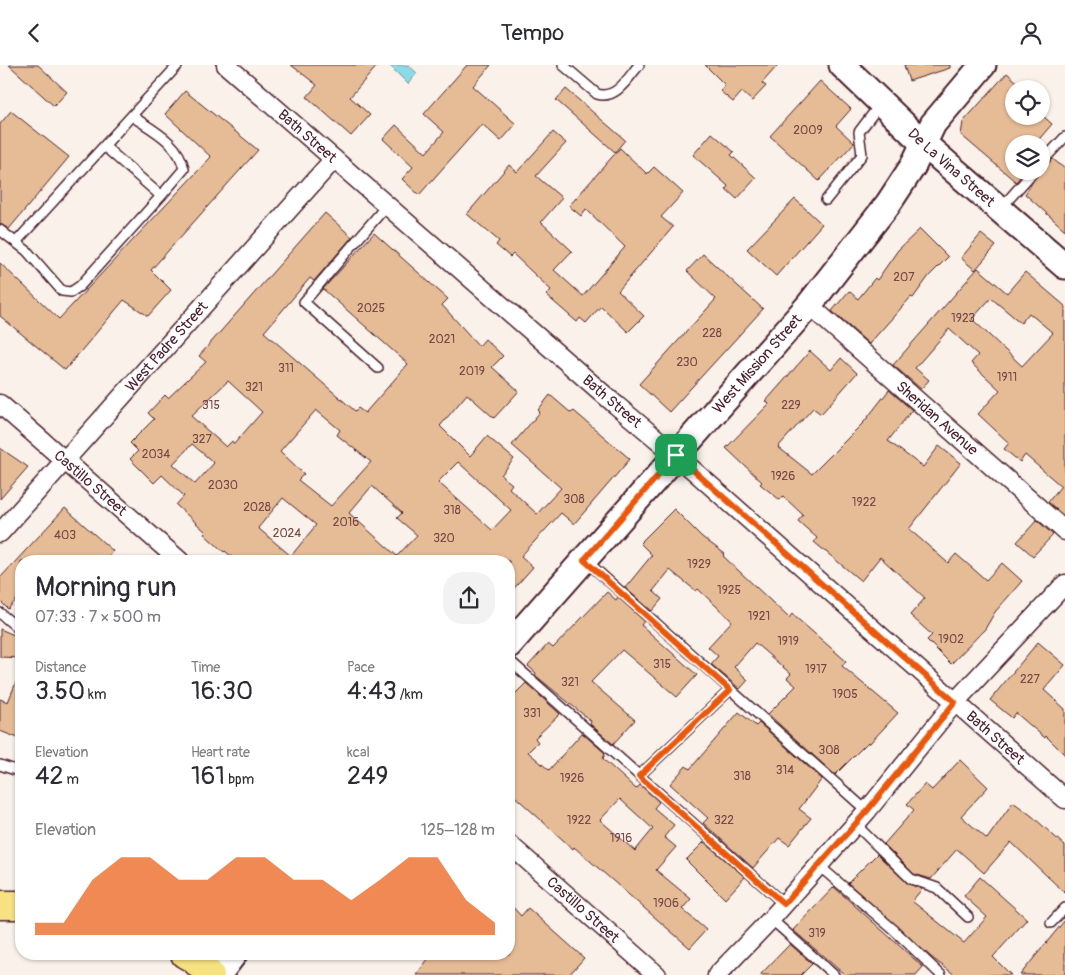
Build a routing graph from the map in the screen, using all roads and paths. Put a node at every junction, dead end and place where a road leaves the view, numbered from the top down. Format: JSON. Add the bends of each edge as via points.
{"nodes":[{"id":1,"x":178,"y":65,"type":"edge"},
{"id":2,"x":226,"y":65,"type":"edge"},
{"id":3,"x":563,"y":65,"type":"edge"},
{"id":4,"x":639,"y":65,"type":"edge"},
{"id":5,"x":842,"y":65,"type":"edge"},
{"id":6,"x":979,"y":66,"type":"edge"},
{"id":7,"x":882,"y":102,"type":"junction"},
{"id":8,"x":132,"y":116,"type":"junction"},
{"id":9,"x":1065,"y":137,"type":"edge"},
{"id":10,"x":924,"y":144,"type":"junction"},
{"id":11,"x":104,"y":146,"type":"junction"},
{"id":12,"x":1050,"y":153,"type":"edge"},
{"id":13,"x":334,"y":159,"type":"junction"},
{"id":14,"x":1026,"y":180,"type":"edge"},
{"id":15,"x":162,"y":196,"type":"junction"},
{"id":16,"x":826,"y":200,"type":"dead end"},
{"id":17,"x":387,"y":205,"type":"junction"},
{"id":18,"x":1000,"y":209,"type":"junction"},
{"id":19,"x":0,"y":230,"type":"edge"},
{"id":20,"x":17,"y":241,"type":"junction"},
{"id":21,"x":1065,"y":267,"type":"edge"},
{"id":22,"x":809,"y":305,"type":"junction"},
{"id":23,"x":378,"y":368,"type":"dead end"},
{"id":24,"x":0,"y":404,"type":"edge"},
{"id":25,"x":676,"y":455,"type":"junction"},
{"id":26,"x":64,"y":462,"type":"junction"},
{"id":27,"x":1065,"y":531,"type":"edge"},
{"id":28,"x":0,"y":533,"type":"edge"},
{"id":29,"x":173,"y":555,"type":"edge"},
{"id":30,"x":584,"y":560,"type":"junction"},
{"id":31,"x":1065,"y":584,"type":"edge"},
{"id":32,"x":0,"y":613,"type":"edge"},
{"id":33,"x":15,"y":626,"type":"edge"},
{"id":34,"x":515,"y":638,"type":"edge"},
{"id":35,"x":515,"y":665,"type":"edge"},
{"id":36,"x":730,"y":690,"type":"junction"},
{"id":37,"x":955,"y":702,"type":"junction"},
{"id":38,"x":0,"y":765,"type":"edge"},
{"id":39,"x":15,"y":770,"type":"edge"},
{"id":40,"x":639,"y":776,"type":"junction"},
{"id":41,"x":1065,"y":799,"type":"edge"},
{"id":42,"x":861,"y":817,"type":"junction"},
{"id":43,"x":515,"y":850,"type":"edge"},
{"id":44,"x":818,"y":865,"type":"junction"},
{"id":45,"x":784,"y":904,"type":"junction"},
{"id":46,"x":0,"y":905,"type":"edge"},
{"id":47,"x":15,"y":905,"type":"edge"},
{"id":48,"x":1065,"y":908,"type":"edge"},
{"id":49,"x":968,"y":917,"type":"dead end"},
{"id":50,"x":771,"y":919,"type":"junction"},
{"id":51,"x":1051,"y":923,"type":"dead end"},
{"id":52,"x":195,"y":960,"type":"edge"},
{"id":53,"x":229,"y":960,"type":"edge"},
{"id":54,"x":210,"y":975,"type":"edge"},
{"id":55,"x":218,"y":975,"type":"edge"},
{"id":56,"x":657,"y":975,"type":"edge"},
{"id":57,"x":717,"y":975,"type":"edge"},
{"id":58,"x":834,"y":975,"type":"edge"},
{"id":59,"x":941,"y":975,"type":"edge"}],
"edges":[{"from":1,"to":8,"type":"lane"},
{"from":2,"to":13,"type":"street","name":"Bath Street"},
{"from":3,"to":4,"type":"lane","via":[[597,94],[604,96],[614,94]]},
{"from":5,"to":7,"type":"main road","name":"De La Vina Street"},
{"from":6,"to":10,"type":"main road","name":"West Mission Street","via":[[933,123]]},
{"from":7,"to":10,"type":"main road","name":"De La Vina Street"},
{"from":7,"to":16,"type":"lane","via":[[859,131],[862,155]]},
{"from":8,"to":11,"type":"lane"},
{"from":8,"to":15,"type":"lane","via":[[175,146],[183,163],[184,169]]},
{"from":9,"to":12,"type":"lane"},
{"from":10,"to":18,"type":"main road","name":"De La Vina Street"},
{"from":10,"to":22,"type":"main road","name":"West Mission Street","via":[[888,204]]},
{"from":11,"to":15,"type":"lane"},
{"from":11,"to":20,"type":"lane"},
{"from":13,"to":17,"type":"street","name":"Bath Street"},
{"from":13,"to":26,"type":"street","name":"West Padre Street"},
{"from":14,"to":18,"type":"lane"},
{"from":15,"to":20,"type":"lane","via":[[80,286],[71,291],[62,291]]},
{"from":17,"to":23,"type":"lane","via":[[304,302]]},
{"from":17,"to":25,"type":"street","name":"Bath Street"},
{"from":18,"to":21,"type":"main road","name":"De La Vina Street"},
{"from":19,"to":20,"type":"lane"},
{"from":22,"to":25,"type":"main road","name":"West Mission Street"},
{"from":22,"to":27,"type":"street","name":"Sheridan Avenue"},
{"from":24,"to":26,"type":"street","name":"Castillo Street"},
{"from":25,"to":30,"type":"main road","name":"West Mission Street"},
{"from":25,"to":37,"type":"street","name":"Bath Street"},
{"from":26,"to":28,"type":"street","name":"West Padre Street"},
{"from":26,"to":29,"type":"street","name":"Castillo Street"},
{"from":30,"to":34,"type":"main road","name":"West Mission Street"},
{"from":30,"to":36,"type":"lane"},
{"from":31,"to":37,"type":"street"},
{"from":32,"to":33,"type":"lane"},
{"from":35,"to":40,"type":"lane"},
{"from":36,"to":40,"type":"lane"},
{"from":36,"to":42,"type":"lane"},
{"from":37,"to":41,"type":"street","name":"Bath Street"},
{"from":37,"to":42,"type":"street"},
{"from":38,"to":39,"type":"lane"},
{"from":40,"to":45,"type":"lane"},
{"from":42,"to":44,"type":"street"},
{"from":42,"to":49,"type":"lane","via":[[911,879],[937,888]]},
{"from":43,"to":56,"type":"street","name":"Castillo Street"},
{"from":44,"to":45,"type":"street"},
{"from":44,"to":59,"type":"lane"},
{"from":45,"to":50,"type":"street"},
{"from":46,"to":47,"type":"highway"},
{"from":48,"to":51,"type":"lane"},
{"from":50,"to":57,"type":"street"},
{"from":50,"to":58,"type":"lane"},
{"from":52,"to":54,"type":"highway"},
{"from":53,"to":55,"type":"main road"}]}
